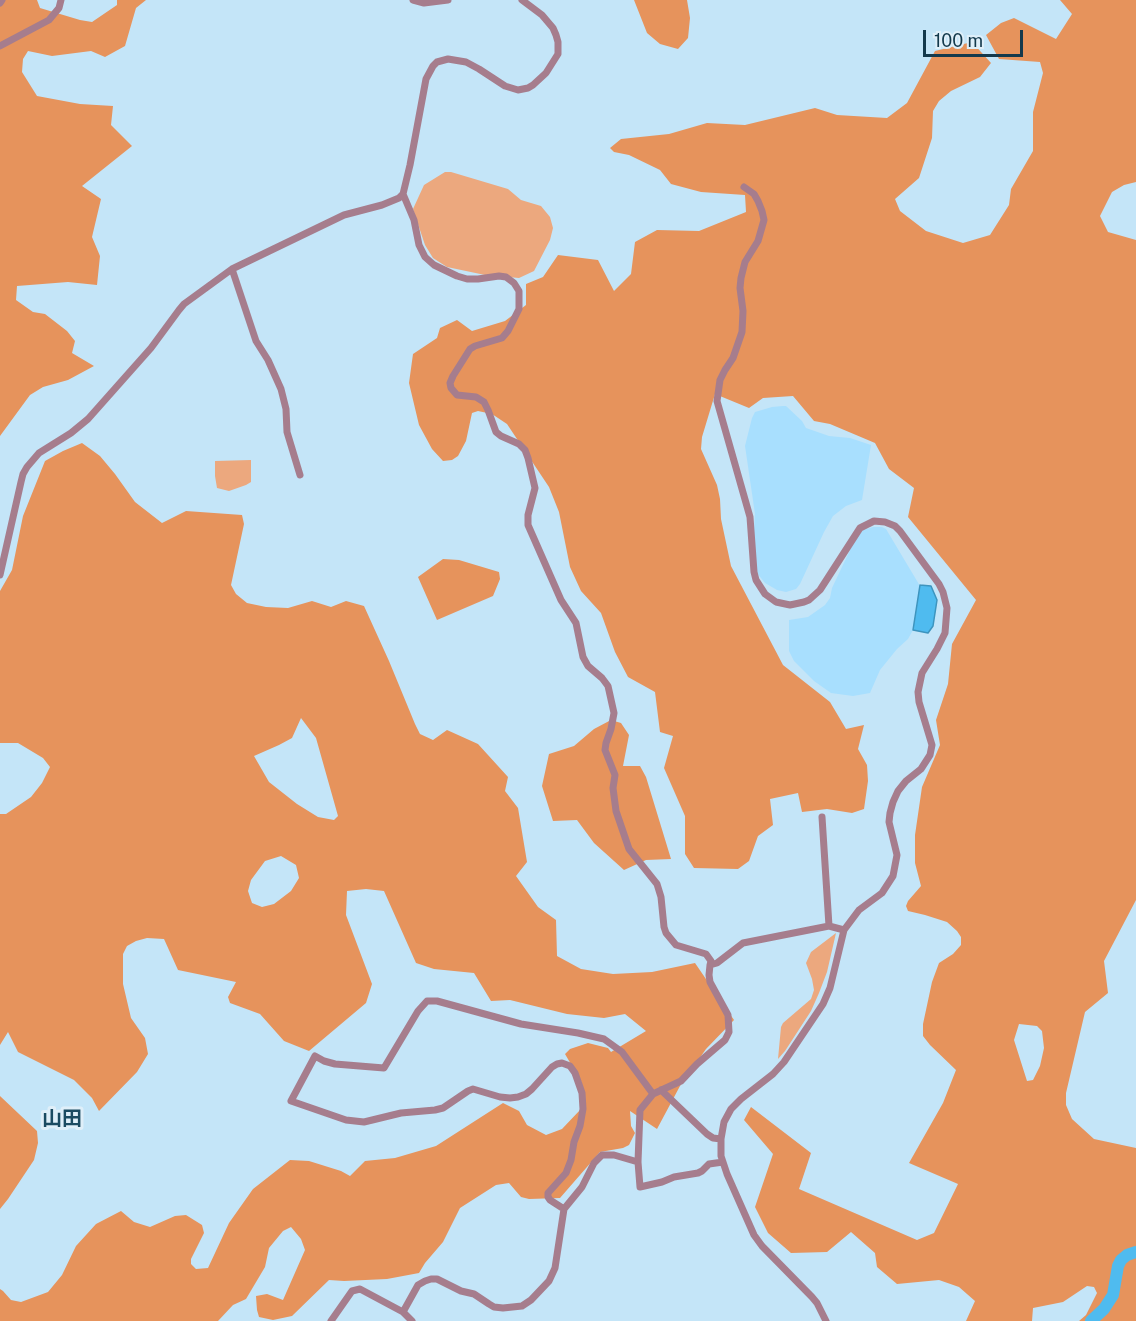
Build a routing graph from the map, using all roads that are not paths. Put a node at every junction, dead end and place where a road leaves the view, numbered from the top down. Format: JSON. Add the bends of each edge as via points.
{"nodes":[{"id":1,"x":61,"y":0,"type":"edge"},
{"id":2,"x":412,"y":0,"type":"edge"},
{"id":3,"x":448,"y":0,"type":"edge"},
{"id":4,"x":522,"y":0,"type":"edge"},
{"id":5,"x":0,"y":46,"type":"edge"},
{"id":6,"x":744,"y":187,"type":"dead end"},
{"id":7,"x":403,"y":195,"type":"junction"},
{"id":8,"x":232,"y":269,"type":"junction"},
{"id":9,"x":300,"y":475,"type":"dead end"},
{"id":10,"x":0,"y":574,"type":"edge"},
{"id":11,"x":822,"y":817,"type":"dead end"},
{"id":12,"x":829,"y":926,"type":"junction"},
{"id":13,"x":844,"y":930,"type":"junction"},
{"id":14,"x":710,"y":965,"type":"junction"},
{"id":15,"x":662,"y":1090,"type":"junction"},
{"id":16,"x":653,"y":1094,"type":"junction"},
{"id":17,"x":721,"y":1139,"type":"junction"},
{"id":18,"x":638,"y":1162,"type":"junction"},
{"id":19,"x":723,"y":1162,"type":"junction"},
{"id":20,"x":564,"y":1209,"type":"junction"},
{"id":21,"x":403,"y":1312,"type":"junction"},
{"id":22,"x":331,"y":1321,"type":"edge"},
{"id":23,"x":412,"y":1321,"type":"edge"},
{"id":24,"x":826,"y":1321,"type":"edge"}],
"edges":[{"from":1,"to":5,"type":"street","via":[[49,20]]},
{"from":2,"to":3,"type":"street"},
{"from":4,"to":7,"type":"street","via":[[554,28],[559,49],[556,59],[533,85],[518,90],[466,62],[448,59],[433,66],[426,79]]},
{"from":6,"to":13,"type":"street","via":[[758,201],[764,220],[758,241],[745,262],[740,288],[742,332],[720,380],[717,402],[750,517],[756,580],[776,602],[809,600],[820,590],[860,528],[874,521],[885,522],[900,531],[939,584],[946,600],[945,633],[919,682],[919,702],[932,745],[930,755],[898,791],[890,813],[897,855],[893,876],[882,893],[859,910]]},
{"from":7,"to":8,"type":"street","via":[[345,215]]},
{"from":7,"to":14,"type":"street","via":[[419,245],[434,264],[467,279],[506,277],[519,291],[519,309],[508,331],[502,338],[470,349],[453,376],[451,388],[457,395],[484,402],[496,432],[525,450],[535,488],[528,525],[561,600],[576,622],[583,657],[606,682],[612,703],[613,723],[605,750],[615,775],[614,800],[620,825],[629,849],[657,884],[663,927],[669,937],[676,945],[709,956]]},
{"from":8,"to":9,"type":"street","via":[[256,341],[281,389],[287,432]]},
{"from":8,"to":10,"type":"street","via":[[179,310],[88,419],[31,461],[23,474]]},
{"from":11,"to":12,"type":"street"},
{"from":12,"to":13,"type":"street"},
{"from":12,"to":14,"type":"street","via":[[743,943]]},
{"from":13,"to":17,"type":"street","via":[[823,1004],[784,1062],[731,1109]]},
{"from":14,"to":15,"type":"street","via":[[710,982],[728,1015],[729,1032],[681,1081]]},
{"from":15,"to":16,"type":"street"},
{"from":15,"to":17,"type":"street","via":[[707,1134]]},
{"from":16,"to":18,"type":"street","via":[[640,1110]]},
{"from":16,"to":20,"type":"street","via":[[622,1052],[604,1039],[427,1001],[384,1068],[335,1064],[315,1056],[291,1101],[346,1120],[364,1122],[443,1108],[472,1089],[500,1097],[518,1097],[557,1064],[570,1066],[582,1093],[583,1109],[566,1173],[548,1193],[550,1200]]},
{"from":17,"to":19,"type":"street"},
{"from":18,"to":19,"type":"street","via":[[640,1187],[698,1173],[709,1164]]},
{"from":18,"to":20,"type":"street","via":[[602,1155]]},
{"from":19,"to":24,"type":"street","via":[[754,1235],[812,1297]]},
{"from":20,"to":21,"type":"street","via":[[555,1268],[549,1281],[522,1306],[494,1307],[474,1294],[431,1279],[418,1285]]},
{"from":21,"to":22,"type":"street","via":[[360,1289],[352,1291]]},
{"from":21,"to":23,"type":"street"}]}
